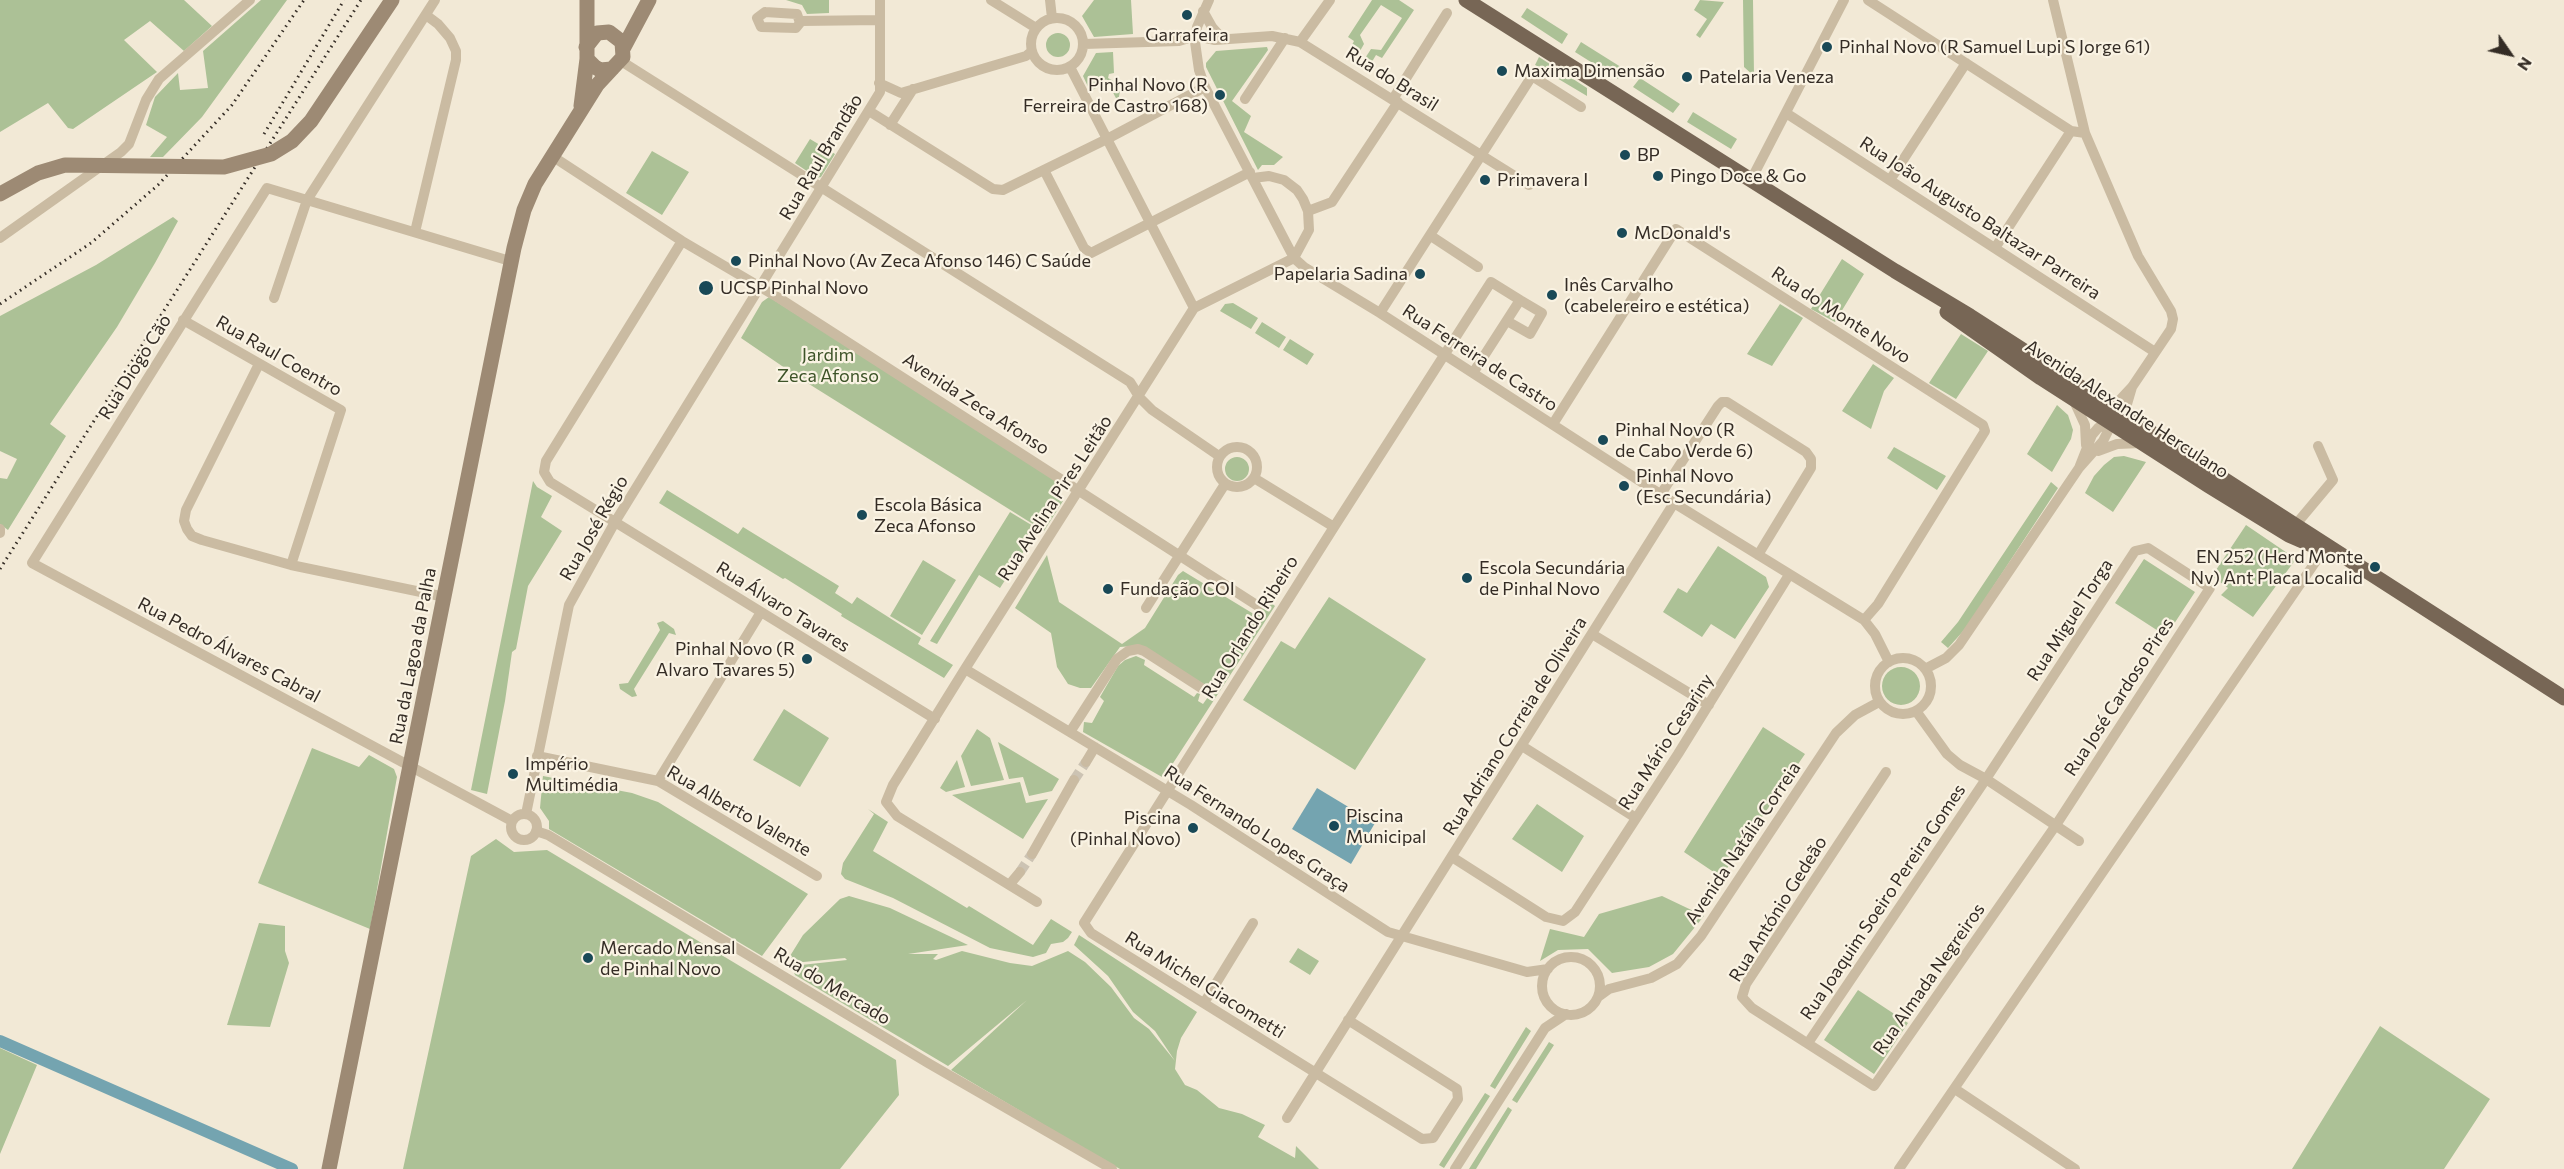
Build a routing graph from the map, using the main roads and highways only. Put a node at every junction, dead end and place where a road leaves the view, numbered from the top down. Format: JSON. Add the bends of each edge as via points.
{"nodes":[{"id":1,"x":1466,"y":0,"type":"edge"},
{"id":2,"x":1895,"y":272,"type":"junction"},
{"id":3,"x":2113,"y":416,"type":"junction"},
{"id":4,"x":2292,"y":529,"type":"junction"},
{"id":5,"x":2564,"y":699,"type":"edge"}],
"edges":[{"from":1,"to":2,"type":"main road","name":"Avenida Alexandre Herculano"},
{"from":2,"to":3,"type":"main road","name":"Avenida Alexandre Herculano","via":[[1965,313]]},
{"from":2,"to":3,"type":"main road","name":"Avenida Alexandre Herculano","via":[[1964,325],[2072,398]]},
{"from":3,"to":4,"type":"main road","name":"Avenida Alexandre Herculano"},
{"from":3,"to":4,"type":"main road","name":"Avenida Alexandre Herculano","via":[[2141,443]]},
{"from":4,"to":5,"type":"main road","name":"Avenida Alexandre Herculano","via":[[2349,561]]}]}
